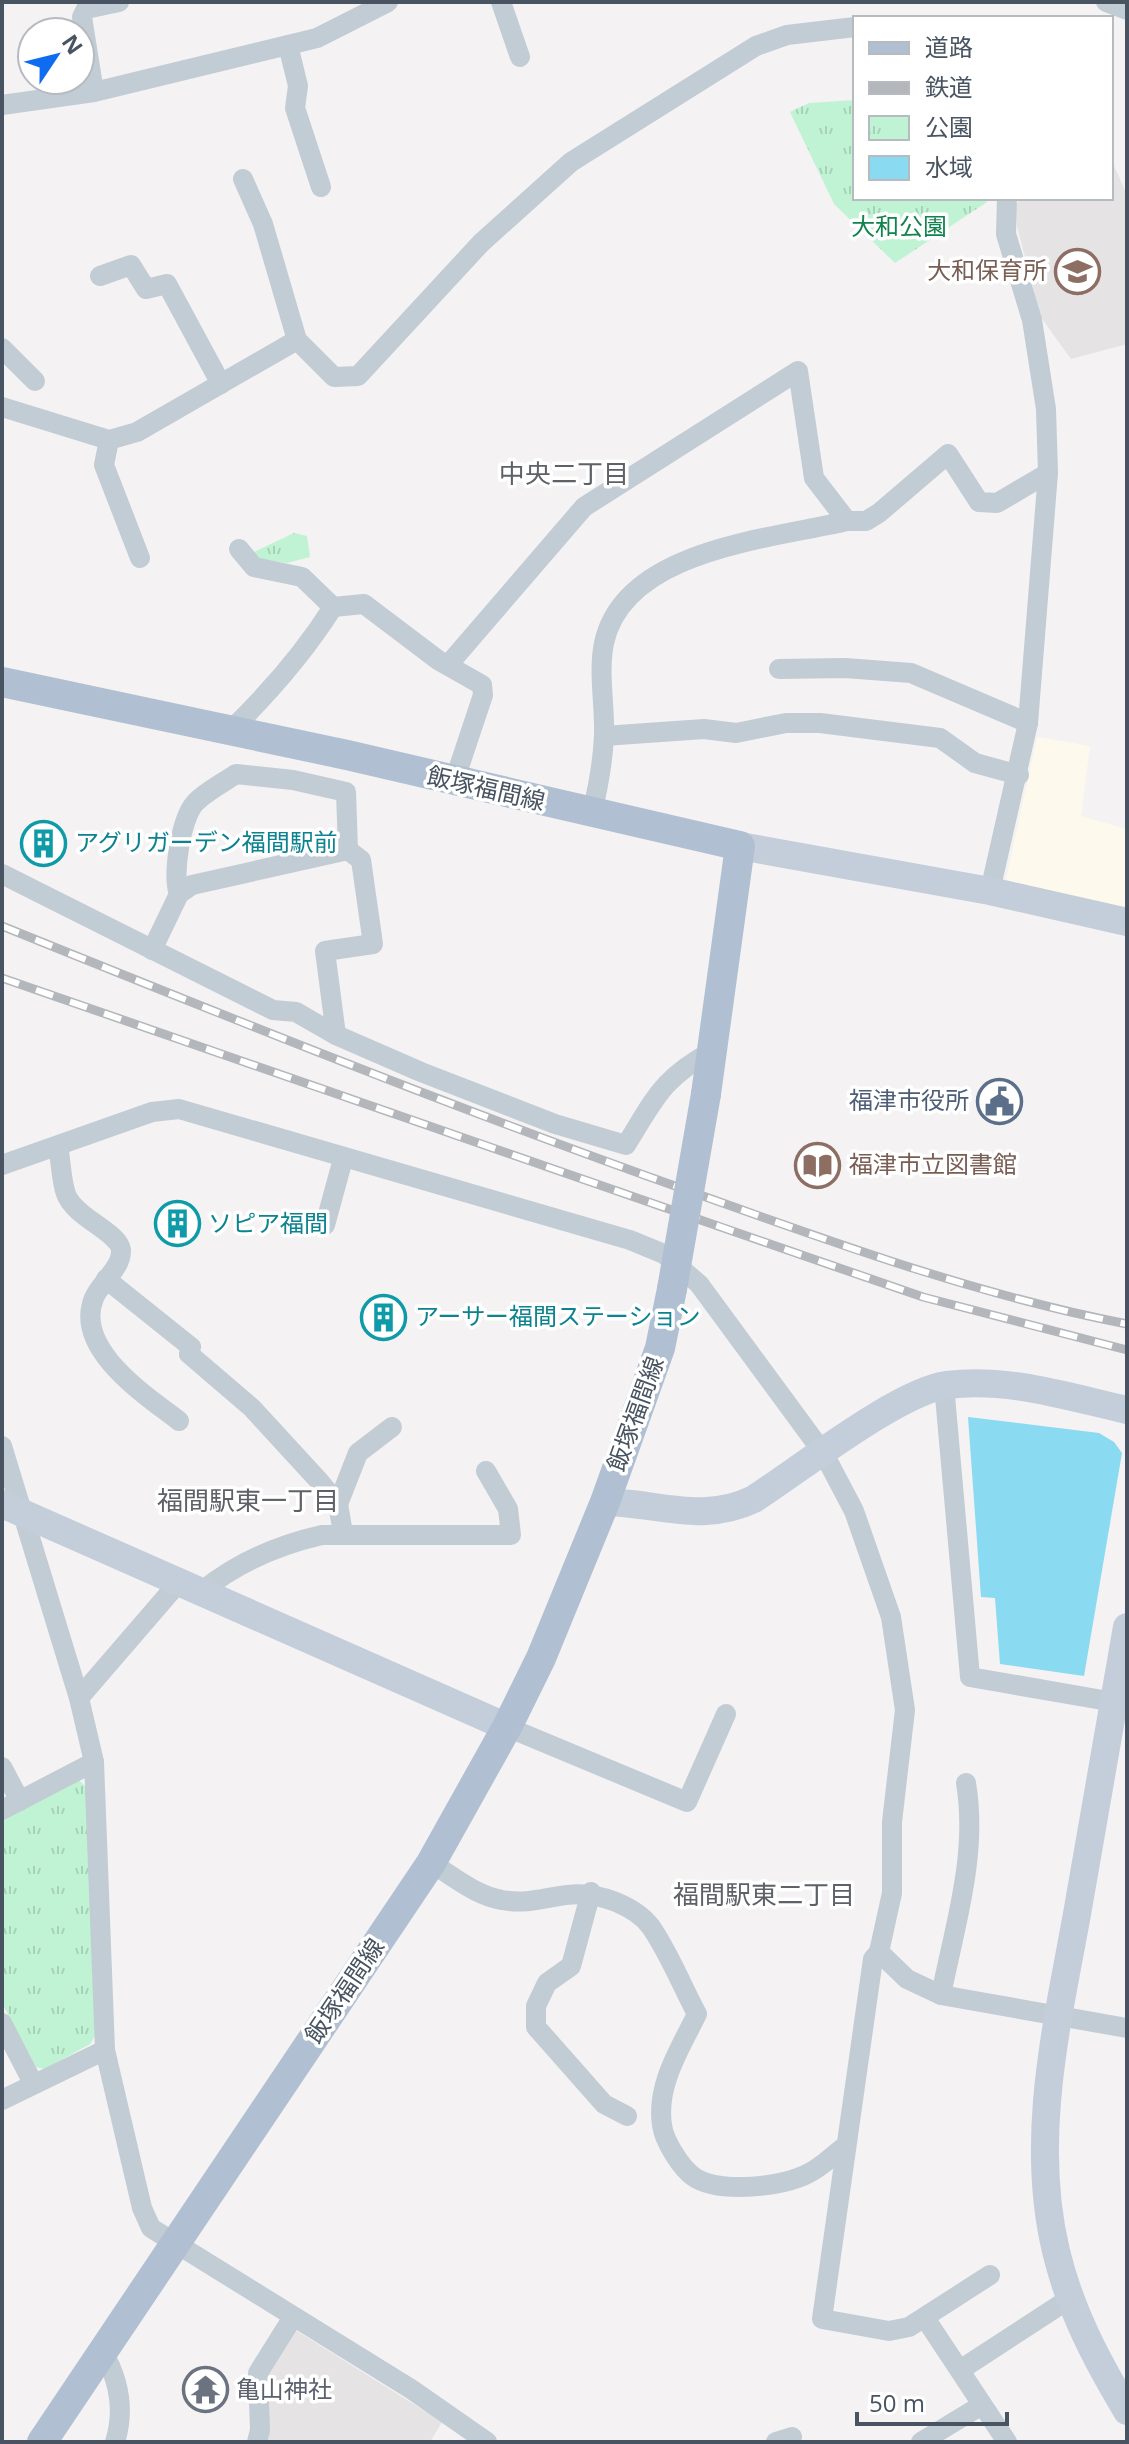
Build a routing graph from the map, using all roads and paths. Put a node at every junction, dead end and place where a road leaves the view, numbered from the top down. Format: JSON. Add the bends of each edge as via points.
{"nodes":[{"id":1,"x":119,"y":2,"type":"edge"},
{"id":2,"x":388,"y":2,"type":"edge"},
{"id":3,"x":501,"y":2,"type":"edge"},
{"id":4,"x":362,"y":8,"type":"edge"},
{"id":5,"x":82,"y":16,"type":"edge"},
{"id":6,"x":853,"y":27,"type":"edge"},
{"id":7,"x":288,"y":45,"type":"junction"},
{"id":8,"x":520,"y":57,"type":"dead end"},
{"id":9,"x":96,"y":92,"type":"edge"},
{"id":10,"x":66,"y":96,"type":"edge"},
{"id":11,"x":2,"y":105,"type":"edge"},
{"id":12,"x":243,"y":179,"type":"dead end"},
{"id":13,"x":321,"y":187,"type":"dead end"},
{"id":14,"x":1007,"y":200,"type":"edge"},
{"id":15,"x":100,"y":276,"type":"dead end"},
{"id":16,"x":297,"y":340,"type":"junction"},
{"id":17,"x":2,"y":348,"type":"edge"},
{"id":18,"x":35,"y":381,"type":"dead end"},
{"id":19,"x":221,"y":384,"type":"junction"},
{"id":20,"x":2,"y":407,"type":"edge"},
{"id":21,"x":109,"y":440,"type":"junction"},
{"id":22,"x":1048,"y":473,"type":"junction"},
{"id":23,"x":847,"y":521,"type":"junction"},
{"id":24,"x":239,"y":549,"type":"dead end"},
{"id":25,"x":140,"y":558,"type":"dead end"},
{"id":26,"x":333,"y":607,"type":"junction"},
{"id":27,"x":448,"y":665,"type":"junction"},
{"id":28,"x":779,"y":669,"type":"dead end"},
{"id":29,"x":2,"y":682,"type":"edge"},
{"id":30,"x":1028,"y":723,"type":"junction"},
{"id":31,"x":230,"y":731,"type":"junction"},
{"id":32,"x":604,"y":736,"type":"junction"},
{"id":33,"x":1019,"y":775,"type":"junction"},
{"id":34,"x":454,"y":782,"type":"junction"},
{"id":35,"x":592,"y":813,"type":"junction"},
{"id":36,"x":740,"y":846,"type":"junction"},
{"id":37,"x":348,"y":850,"type":"junction"},
{"id":38,"x":2,"y":874,"type":"edge"},
{"id":39,"x":990,"y":891,"type":"junction"},
{"id":40,"x":179,"y":894,"type":"junction"},
{"id":41,"x":1127,"y":922,"type":"edge"},
{"id":42,"x":152,"y":950,"type":"junction"},
{"id":43,"x":336,"y":1035,"type":"junction"},
{"id":44,"x":714,"y":1050,"type":"junction"},
{"id":45,"x":58,"y":1146,"type":"junction"},
{"id":46,"x":343,"y":1159,"type":"junction"},
{"id":47,"x":2,"y":1165,"type":"edge"},
{"id":48,"x":325,"y":1225,"type":"dead end"},
{"id":49,"x":106,"y":1279,"type":"junction"},
{"id":50,"x":944,"y":1385,"type":"junction"},
{"id":51,"x":1127,"y":1410,"type":"edge"},
{"id":52,"x":179,"y":1421,"type":"dead end"},
{"id":53,"x":392,"y":1427,"type":"dead end"},
{"id":54,"x":2,"y":1446,"type":"edge"},
{"id":55,"x":824,"y":1454,"type":"junction"},
{"id":56,"x":486,"y":1471,"type":"dead end"},
{"id":57,"x":605,"y":1502,"type":"junction"},
{"id":58,"x":338,"y":1504,"type":"junction"},
{"id":59,"x":12,"y":1508,"type":"edge"},
{"id":60,"x":343,"y":1533,"type":"junction"},
{"id":61,"x":190,"y":1587,"type":"junction"},
{"id":62,"x":1127,"y":1627,"type":"edge"},
{"id":63,"x":79,"y":1698,"type":"junction"},
{"id":64,"x":726,"y":1714,"type":"dead end"},
{"id":65,"x":1117,"y":1717,"type":"edge"},
{"id":66,"x":507,"y":1727,"type":"junction"},
{"id":67,"x":94,"y":1762,"type":"junction"},
{"id":68,"x":2,"y":1767,"type":"edge"},
{"id":69,"x":966,"y":1783,"type":"dead end"},
{"id":70,"x":11,"y":1806,"type":"edge"},
{"id":71,"x":431,"y":1863,"type":"junction"},
{"id":72,"x":591,"y":1892,"type":"junction"},
{"id":73,"x":879,"y":1952,"type":"junction"},
{"id":74,"x":941,"y":1995,"type":"junction"},
{"id":75,"x":1059,"y":2013,"type":"junction"},
{"id":76,"x":2,"y":2023,"type":"edge"},
{"id":77,"x":1127,"y":2028,"type":"edge"},
{"id":78,"x":105,"y":2050,"type":"junction"},
{"id":79,"x":33,"y":2083,"type":"junction"},
{"id":80,"x":2,"y":2100,"type":"edge"},
{"id":81,"x":627,"y":2116,"type":"dead end"},
{"id":82,"x":844,"y":2147,"type":"junction"},
{"id":83,"x":177,"y":2244,"type":"junction"},
{"id":84,"x":990,"y":2275,"type":"dead end"},
{"id":85,"x":1069,"y":2299,"type":"junction"},
{"id":86,"x":293,"y":2317,"type":"junction"},
{"id":87,"x":925,"y":2318,"type":"junction"},
{"id":88,"x":103,"y":2352,"type":"junction"},
{"id":89,"x":960,"y":2370,"type":"junction"},
{"id":90,"x":982,"y":2405,"type":"junction"},
{"id":91,"x":1127,"y":2411,"type":"edge"},
{"id":92,"x":42,"y":2442,"type":"edge"},
{"id":93,"x":115,"y":2442,"type":"edge"},
{"id":94,"x":257,"y":2442,"type":"edge"},
{"id":95,"x":487,"y":2442,"type":"edge"},
{"id":96,"x":921,"y":2442,"type":"edge"},
{"id":97,"x":1007,"y":2442,"type":"edge"}],
"edges":[{"from":1,"to":5,"type":"street","via":[[86,9]]},
{"from":2,"to":4,"type":"street"},
{"from":3,"to":8,"type":"street"},
{"from":4,"to":7,"type":"street","via":[[317,38]]},
{"from":6,"to":16,"type":"street","via":[[787,35],[756,46],[571,162],[481,243],[358,376],[334,377]]},
{"from":7,"to":9,"type":"street"},
{"from":7,"to":13,"type":"street","via":[[298,86],[295,108]]},
{"from":10,"to":11,"type":"street"},
{"from":12,"to":16,"type":"street","via":[[263,224]]},
{"from":14,"to":22,"type":"street","via":[[1006,234],[1032,320],[1046,409]]},
{"from":15,"to":19,"type":"street","via":[[131,265],[146,289],[167,284]]},
{"from":16,"to":19,"type":"street"},
{"from":17,"to":18,"type":"street"},
{"from":19,"to":21,"type":"street","via":[[137,432]]},
{"from":20,"to":21,"type":"street"},
{"from":21,"to":25,"type":"street","via":[[104,465]]},
{"from":22,"to":23,"type":"street","via":[[997,503],[979,502],[948,454],[879,513],[866,521]]},
{"from":22,"to":30,"type":"street"},
{"from":23,"to":27,"type":"street","via":[[814,478],[798,371],[584,507]]},
{"from":23,"to":32,"type":"street","via":[[694,556],[641,586],[621,604],[604,644]]},
{"from":24,"to":26,"type":"street","via":[[254,567],[302,577]]},
{"from":26,"to":27,"type":"street","via":[[364,604]]},
{"from":26,"to":31,"type":"street","via":[[277,682]]},
{"from":27,"to":34,"type":"street","via":[[482,685],[483,695]]},
{"from":28,"to":30,"type":"street","via":[[911,673]]},
{"from":29,"to":31,"type":"main road","name":"飯塚福間線"},
{"from":30,"to":33,"type":"street"},
{"from":31,"to":34,"type":"main road","name":"飯塚福間線"},
{"from":32,"to":33,"type":"street","via":[[835,724],[940,738],[975,763]]},
{"from":32,"to":35,"type":"street"},
{"from":33,"to":39,"type":"street"},
{"from":34,"to":35,"type":"main road","name":"飯塚福間線"},
{"from":35,"to":36,"type":"main road","name":"飯塚福間線"},
{"from":36,"to":39,"type":"street"},
{"from":36,"to":44,"type":"main road","name":"飯塚福間線"},
{"from":37,"to":40,"type":"street","via":[[192,885]]},
{"from":37,"to":40,"type":"street","via":[[346,792],[236,774],[193,804],[179,848]]},
{"from":37,"to":43,"type":"street","via":[[361,860],[373,944],[325,951]]},
{"from":38,"to":42,"type":"street"},
{"from":39,"to":41,"type":"street"},
{"from":40,"to":42,"type":"street"},
{"from":42,"to":43,"type":"street","via":[[273,1010],[296,1012]]},
{"from":43,"to":44,"type":"street","via":[[555,1124],[626,1145],[663,1086],[679,1069]]},
{"from":44,"to":57,"type":"main road","name":"飯塚福間線","bridge":true,"via":[[660,1348]]},
{"from":45,"to":46,"type":"street","via":[[152,1112],[179,1109]]},
{"from":45,"to":47,"type":"street"},
{"from":45,"to":49,"type":"street","via":[[66,1195],[83,1217],[117,1241],[119,1260]]},
{"from":46,"to":48,"type":"street"},
{"from":46,"to":55,"type":"street","via":[[571,1221],[664,1254],[699,1284]]},
{"from":49,"to":52,"type":"street","via":[[93,1300],[94,1331],[102,1353],[120,1375]]},
{"from":49,"to":58,"type":"street","via":[[191,1347],[189,1354],[252,1408]]},
{"from":50,"to":51,"type":"street","via":[[988,1382]]},
{"from":50,"to":55,"type":"street","via":[[904,1399]]},
{"from":50,"to":65,"type":"street","via":[[970,1677]]},
{"from":53,"to":58,"type":"street","via":[[358,1453]]},
{"from":54,"to":59,"type":"street"},
{"from":55,"to":57,"type":"street","via":[[729,1511],[697,1513]]},
{"from":55,"to":73,"type":"street","via":[[854,1511],[891,1617],[905,1710],[892,1822],[892,1893]]},
{"from":56,"to":60,"type":"street","via":[[508,1509],[511,1535]]},
{"from":57,"to":66,"type":"main road","name":"飯塚福間線"},
{"from":58,"to":60,"type":"street"},
{"from":59,"to":61,"type":"street"},
{"from":59,"to":63,"type":"street"},
{"from":60,"to":61,"type":"street","via":[[298,1540]]},
{"from":61,"to":63,"type":"street"},
{"from":61,"to":66,"type":"street"},
{"from":62,"to":65,"type":"street"},
{"from":63,"to":67,"type":"street"},
{"from":64,"to":66,"type":"street","via":[[687,1802]]},
{"from":65,"to":75,"type":"street"},
{"from":66,"to":71,"type":"main road","name":"飯塚福間線"},
{"from":67,"to":70,"type":"street"},
{"from":67,"to":78,"type":"street"},
{"from":68,"to":70,"type":"street"},
{"from":69,"to":74,"type":"street","via":[[972,1818],[969,1853]]},
{"from":71,"to":72,"type":"street","via":[[499,1900]]},
{"from":71,"to":83,"type":"main road","name":"飯塚福間線"},
{"from":72,"to":81,"type":"street","via":[[571,1966],[547,1983],[536,2006],[536,2027],[604,2104]]},
{"from":72,"to":82,"type":"street","via":[[628,1907],[650,1924],[697,2014],[670,2067],[662,2102],[666,2137],[694,2177],[746,2187],[784,2182],[809,2173]]},
{"from":73,"to":74,"type":"street","via":[[907,1979]]},
{"from":73,"to":82,"type":"street","via":[[873,1959]]},
{"from":74,"to":75,"type":"street"},
{"from":75,"to":77,"type":"street"},
{"from":75,"to":85,"type":"street","via":[[1044,2150],[1055,2248]]},
{"from":76,"to":79,"type":"street"},
{"from":78,"to":79,"type":"street"},
{"from":78,"to":83,"type":"street","via":[[142,2208],[151,2228]]},
{"from":79,"to":80,"type":"street"},
{"from":82,"to":87,"type":"street","via":[[822,2319],[889,2331]]},
{"from":83,"to":86,"type":"street"},
{"from":83,"to":88,"type":"main road","name":"飯塚福間線"},
{"from":84,"to":87,"type":"street"},
{"from":85,"to":89,"type":"street"},
{"from":85,"to":91,"type":"street"},
{"from":86,"to":94,"type":"street","via":[[258,2373]]},
{"from":86,"to":95,"type":"street"},
{"from":87,"to":89,"type":"street"},
{"from":88,"to":92,"type":"main road","name":"飯塚福間線"},
{"from":88,"to":93,"type":"street","via":[[118,2377],[120,2426]]},
{"from":89,"to":90,"type":"street"},
{"from":90,"to":96,"type":"street"},
{"from":90,"to":97,"type":"street"}]}
